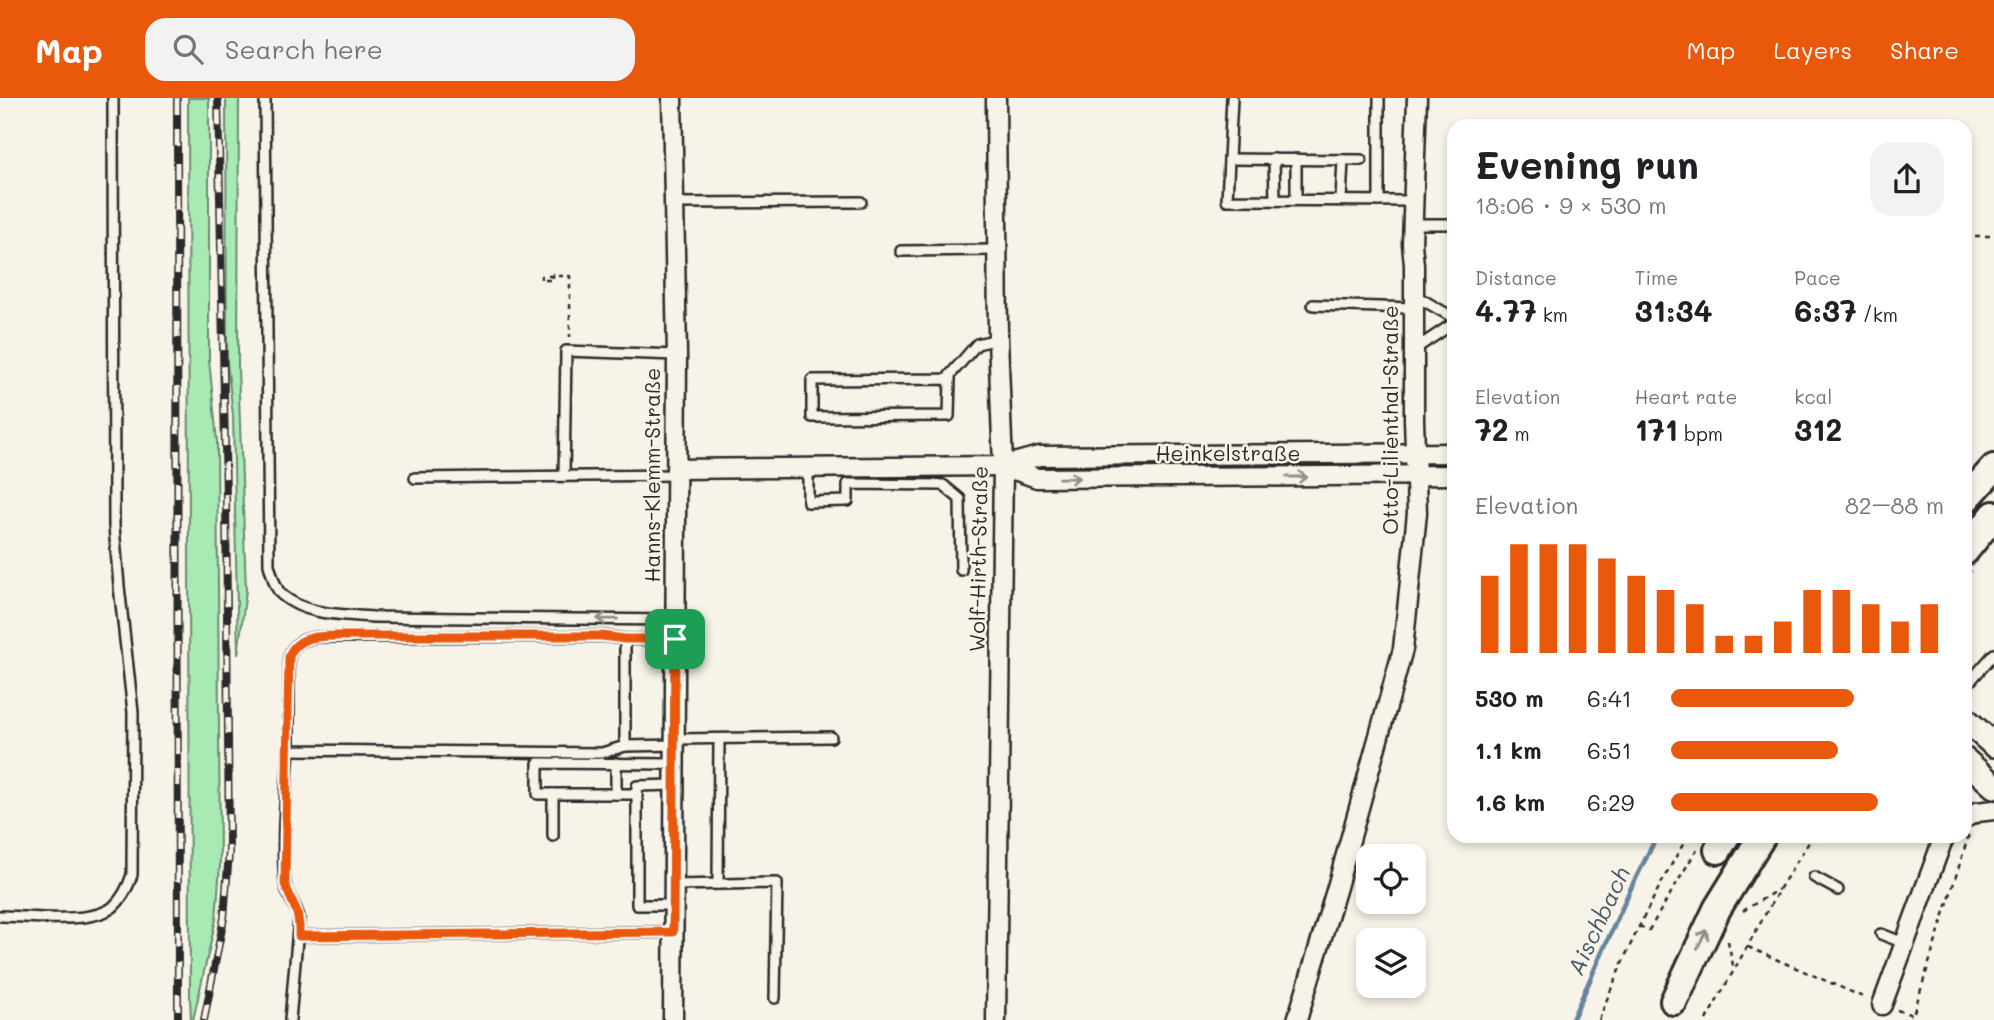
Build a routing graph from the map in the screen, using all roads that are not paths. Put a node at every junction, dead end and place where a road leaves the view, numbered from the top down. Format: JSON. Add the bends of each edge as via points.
{"nodes":[{"id":1,"x":113,"y":98,"type":"edge"},
{"id":2,"x":265,"y":98,"type":"edge"},
{"id":3,"x":672,"y":98,"type":"edge"},
{"id":4,"x":996,"y":98,"type":"edge"},
{"id":5,"x":1232,"y":98,"type":"edge"},
{"id":6,"x":1379,"y":98,"type":"edge"},
{"id":7,"x":1417,"y":98,"type":"edge"},
{"id":8,"x":1229,"y":159,"type":"junction"},
{"id":9,"x":1274,"y":159,"type":"junction"},
{"id":10,"x":1296,"y":159,"type":"junction"},
{"id":11,"x":1343,"y":160,"type":"junction"},
{"id":12,"x":1361,"y":160,"type":"dead end"},
{"id":13,"x":1275,"y":200,"type":"junction"},
{"id":14,"x":1296,"y":200,"type":"junction"},
{"id":15,"x":1341,"y":200,"type":"junction"},
{"id":16,"x":1379,"y":201,"type":"junction"},
{"id":17,"x":1413,"y":201,"type":"junction"},
{"id":18,"x":861,"y":202,"type":"dead end"},
{"id":19,"x":674,"y":203,"type":"junction"},
{"id":20,"x":1413,"y":224,"type":"junction"},
{"id":21,"x":1447,"y":224,"type":"edge"},
{"id":22,"x":997,"y":250,"type":"junction"},
{"id":23,"x":901,"y":251,"type":"dead end"},
{"id":24,"x":1414,"y":302,"type":"junction"},
{"id":25,"x":1313,"y":305,"type":"dead end"},
{"id":26,"x":1447,"y":318,"type":"edge"},
{"id":27,"x":1447,"y":326,"type":"edge"},
{"id":28,"x":998,"y":339,"type":"junction"},
{"id":29,"x":1414,"y":350,"type":"junction"},
{"id":30,"x":677,"y":355,"type":"junction"},
{"id":31,"x":950,"y":379,"type":"junction"},
{"id":32,"x":1415,"y":452,"type":"junction"},
{"id":33,"x":1447,"y":453,"type":"edge"},
{"id":34,"x":1003,"y":466,"type":"junction"},
{"id":35,"x":808,"y":468,"type":"junction"},
{"id":36,"x":1994,"y":468,"type":"edge"},
{"id":37,"x":676,"y":472,"type":"junction"},
{"id":38,"x":1416,"y":475,"type":"junction"},
{"id":39,"x":1447,"y":475,"type":"edge"},
{"id":40,"x":564,"y":476,"type":"junction"},
{"id":41,"x":415,"y":478,"type":"dead end"},
{"id":42,"x":1972,"y":492,"type":"edge"},
{"id":43,"x":1994,"y":515,"type":"edge"},
{"id":44,"x":1972,"y":542,"type":"edge"},
{"id":45,"x":961,"y":570,"type":"dead end"},
{"id":46,"x":675,"y":620,"type":"junction"},
{"id":47,"x":625,"y":639,"type":"junction"},
{"id":48,"x":675,"y":639,"type":"junction"},
{"id":49,"x":1994,"y":654,"type":"edge"},
{"id":50,"x":1972,"y":679,"type":"edge"},
{"id":51,"x":1972,"y":725,"type":"edge"},
{"id":52,"x":831,"y":737,"type":"dead end"},
{"id":53,"x":719,"y":739,"type":"junction"},
{"id":54,"x":676,"y":742,"type":"junction"},
{"id":55,"x":1994,"y":745,"type":"edge"},
{"id":56,"x":625,"y":746,"type":"junction"},
{"id":57,"x":289,"y":750,"type":"junction"},
{"id":58,"x":617,"y":763,"type":"junction"},
{"id":59,"x":675,"y":764,"type":"junction"},
{"id":60,"x":1975,"y":766,"type":"edge"},
{"id":61,"x":675,"y":785,"type":"junction"},
{"id":62,"x":1994,"y":786,"type":"edge"},
{"id":63,"x":553,"y":794,"type":"junction"},
{"id":64,"x":616,"y":794,"type":"junction"},
{"id":65,"x":637,"y":794,"type":"junction"},
{"id":66,"x":1990,"y":810,"type":"edge"},
{"id":67,"x":1972,"y":816,"type":"edge"},
{"id":68,"x":553,"y":836,"type":"dead end"},
{"id":69,"x":1758,"y":843,"type":"edge"},
{"id":70,"x":1942,"y":843,"type":"edge"},
{"id":71,"x":1814,"y":877,"type":"dead end"},
{"id":72,"x":718,"y":884,"type":"junction"},
{"id":73,"x":673,"y":885,"type":"junction"},
{"id":74,"x":1838,"y":890,"type":"dead end"},
{"id":75,"x":673,"y":905,"type":"junction"},
{"id":76,"x":0,"y":916,"type":"edge"},
{"id":77,"x":673,"y":932,"type":"junction"},
{"id":78,"x":1881,"y":934,"type":"dead end"},
{"id":79,"x":299,"y":936,"type":"junction"},
{"id":80,"x":1904,"y":943,"type":"junction"},
{"id":81,"x":775,"y":998,"type":"dead end"},
{"id":82,"x":1674,"y":1001,"type":"dead end"},
{"id":83,"x":1880,"y":1009,"type":"road end"},
{"id":84,"x":290,"y":1020,"type":"edge"},
{"id":85,"x":673,"y":1020,"type":"edge"},
{"id":86,"x":996,"y":1020,"type":"edge"},
{"id":87,"x":1297,"y":1020,"type":"edge"}],
"edges":[{"from":1,"to":76,"type":"lane","via":[[114,526],[134,712],[132,875],[121,898],[100,914]]},
{"from":46,"to":2,"type":"lane","one_way":true,"via":[[328,613],[301,606],[281,594],[269,565]]},
{"from":3,"to":19,"type":"street","name":"Hanns-Klemm-Straße"},
{"from":4,"to":22,"type":"street","name":"Wolf-Hirth-Straße"},
{"from":5,"to":8,"type":"lane"},
{"from":6,"to":16,"type":"lane"},
{"from":7,"to":17,"type":"street","name":"Otto-Lilienthal-Straße"},
{"from":8,"to":9,"type":"lane"},
{"from":8,"to":13,"type":"lane","via":[[1227,200]]},
{"from":9,"to":10,"type":"lane"},
{"from":9,"to":13,"type":"lane"},
{"from":10,"to":11,"type":"lane"},
{"from":10,"to":14,"type":"lane"},
{"from":11,"to":12,"type":"lane"},
{"from":11,"to":15,"type":"lane"},
{"from":13,"to":14,"type":"lane"},
{"from":14,"to":15,"type":"lane"},
{"from":15,"to":16,"type":"lane"},
{"from":16,"to":17,"type":"lane"},
{"from":17,"to":20,"type":"street","name":"Otto-Lilienthal-Straße"},
{"from":18,"to":19,"type":"lane"},
{"from":19,"to":30,"type":"street","name":"Hanns-Klemm-Straße"},
{"from":20,"to":21,"type":"lane"},
{"from":20,"to":24,"type":"street","name":"Otto-Lilienthal-Straße"},
{"from":22,"to":23,"type":"lane"},
{"from":22,"to":28,"type":"street","name":"Wolf-Hirth-Straße"},
{"from":24,"to":25,"type":"lane"},
{"from":24,"to":26,"type":"lane"},
{"from":24,"to":29,"type":"street","name":"Otto-Lilienthal-Straße"},
{"from":27,"to":29,"type":"lane"},
{"from":28,"to":31,"type":"lane","via":[[977,344]]},
{"from":28,"to":34,"type":"street","name":"Wolf-Hirth-Straße"},
{"from":29,"to":32,"type":"street","name":"Otto-Lilienthal-Straße"},
{"from":30,"to":37,"type":"street","name":"Hanns-Klemm-Straße"},
{"from":30,"to":40,"type":"lane","via":[[566,351]]},
{"from":31,"to":31,"type":"lane","via":[[949,416],[813,417],[812,380]]},
{"from":32,"to":33,"type":"street","name":"Heinkelstraße"},
{"from":32,"to":34,"type":"street","name":"Heinkelstraße","via":[[1039,456]]},
{"from":32,"to":38,"type":"street","name":"Otto-Lilienthal-Straße"},
{"from":34,"to":35,"type":"street","name":"Heinkelstraße"},
{"from":34,"to":38,"type":"street","name":"Heinkelstraße","one_way":true,"via":[[1037,478]]},
{"from":34,"to":86,"type":"street","name":"Wolf-Hirth-Straße"},
{"from":35,"to":37,"type":"street","name":"Heinkelstraße"},
{"from":35,"to":45,"type":"lane","via":[[808,502],[848,501],[848,484],[943,485],[960,499]]},
{"from":36,"to":42,"type":"main road"},
{"from":37,"to":40,"type":"lane"},
{"from":37,"to":46,"type":"street","name":"Hanns-Klemm-Straße"},
{"from":38,"to":39,"type":"street","name":"Heinkelstraße"},
{"from":38,"to":87,"type":"street","name":"Otto-Lilienthal-Straße","via":[[1418,513],[1401,658]]},
{"from":40,"to":41,"type":"lane"},
{"from":43,"to":44,"type":"main road"},
{"from":46,"to":48,"type":"street","name":"Hanns-Klemm-Straße"},
{"from":47,"to":48,"type":"lane"},
{"from":47,"to":56,"type":"lane"},
{"from":47,"to":57,"type":"lane","via":[[486,635],[305,639],[289,657]]},
{"from":48,"to":54,"type":"street","name":"Hanns-Klemm-Straße"},
{"from":49,"to":50,"type":"lane"},
{"from":51,"to":55,"type":"main road"},
{"from":52,"to":53,"type":"lane"},
{"from":53,"to":54,"type":"lane"},
{"from":53,"to":72,"type":"lane"},
{"from":54,"to":56,"type":"lane"},
{"from":54,"to":59,"type":"street","name":"Hanns-Klemm-Straße"},
{"from":56,"to":57,"type":"lane","via":[[602,753]]},
{"from":57,"to":79,"type":"lane","via":[[285,884],[299,917]]},
{"from":58,"to":59,"type":"lane"},
{"from":58,"to":63,"type":"lane","via":[[538,763],[538,794]]},
{"from":58,"to":64,"type":"lane"},
{"from":59,"to":61,"type":"street","name":"Hanns-Klemm-Straße"},
{"from":60,"to":62,"type":"main road"},
{"from":61,"to":65,"type":"lane","via":[[637,786]]},
{"from":61,"to":73,"type":"street","name":"Hanns-Klemm-Straße"},
{"from":63,"to":64,"type":"lane"},
{"from":63,"to":68,"type":"lane"},
{"from":64,"to":65,"type":"lane"},
{"from":65,"to":75,"type":"lane","via":[[637,905]]},
{"from":66,"to":67,"type":"street"},
{"from":82,"to":69,"type":"main road","one_way":true,"via":[[1717,909]]},
{"from":70,"to":80,"type":"street"},
{"from":71,"to":74,"type":"lane"},
{"from":72,"to":73,"type":"lane"},
{"from":72,"to":81,"type":"lane","via":[[777,883]]},
{"from":73,"to":75,"type":"street","name":"Hanns-Klemm-Straße"},
{"from":75,"to":77,"type":"street","name":"Hanns-Klemm-Straße"},
{"from":77,"to":79,"type":"lane"},
{"from":77,"to":85,"type":"street","name":"Hanns-Klemm-Straße"},
{"from":78,"to":80,"type":"lane"},
{"from":79,"to":84,"type":"lane"},
{"from":80,"to":83,"type":"street"}]}
